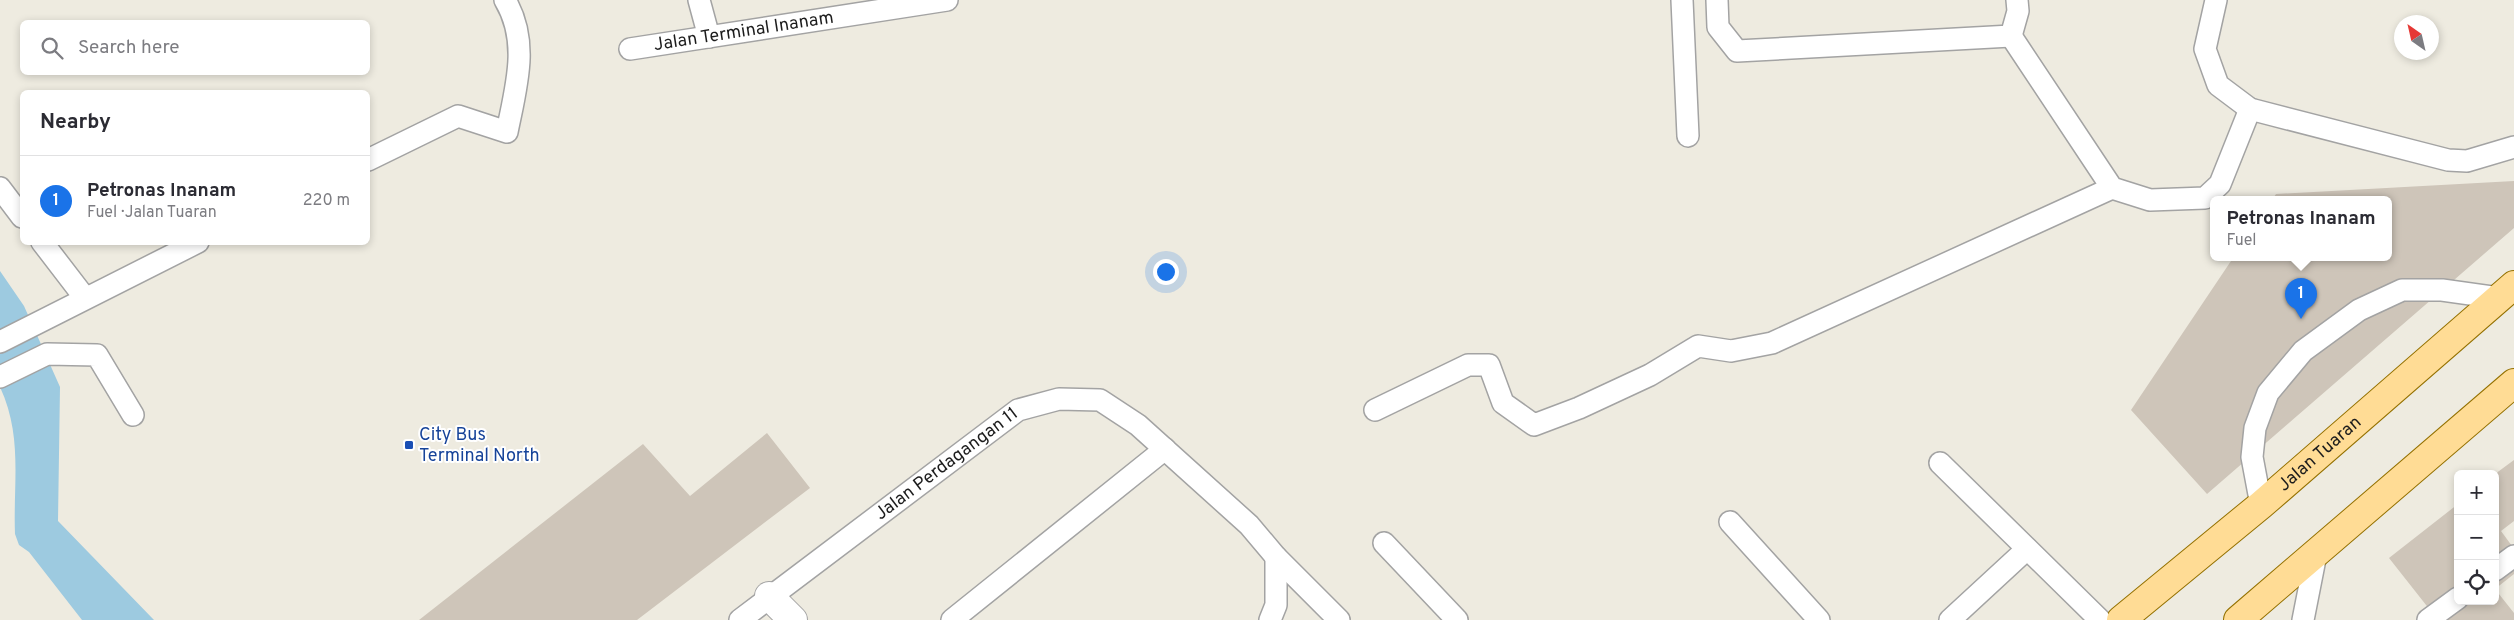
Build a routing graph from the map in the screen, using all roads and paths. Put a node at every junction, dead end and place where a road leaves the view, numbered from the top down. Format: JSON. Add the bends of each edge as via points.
{"nodes":[{"id":1,"x":505,"y":0,"type":"edge"},
{"id":2,"x":698,"y":0,"type":"edge"},
{"id":3,"x":947,"y":0,"type":"edge"},
{"id":4,"x":1682,"y":0,"type":"edge"},
{"id":5,"x":1717,"y":0,"type":"edge"},
{"id":6,"x":2017,"y":0,"type":"edge"},
{"id":7,"x":2216,"y":0,"type":"edge"},
{"id":8,"x":2011,"y":36,"type":"junction"},
{"id":9,"x":709,"y":37,"type":"junction"},
{"id":10,"x":630,"y":48,"type":"dead end"},
{"id":11,"x":2250,"y":109,"type":"junction"},
{"id":12,"x":1688,"y":136,"type":"dead end"},
{"id":13,"x":2514,"y":147,"type":"edge"},
{"id":14,"x":370,"y":159,"type":"edge"},
{"id":15,"x":0,"y":188,"type":"edge"},
{"id":16,"x":2112,"y":188,"type":"junction"},
{"id":17,"x":20,"y":214,"type":"edge"},
{"id":18,"x":44,"y":245,"type":"edge"},
{"id":19,"x":192,"y":245,"type":"edge"},
{"id":20,"x":2507,"y":292,"type":"edge"},
{"id":21,"x":86,"y":298,"type":"junction"},
{"id":22,"x":0,"y":342,"type":"edge"},
{"id":23,"x":0,"y":376,"type":"edge"},
{"id":24,"x":2514,"y":383,"type":"edge"},
{"id":25,"x":1375,"y":410,"type":"dead end"},
{"id":26,"x":133,"y":414,"type":"dead end"},
{"id":27,"x":1165,"y":449,"type":"junction"},
{"id":28,"x":1940,"y":463,"type":"dead end"},
{"id":29,"x":2261,"y":505,"type":"junction"},
{"id":30,"x":1730,"y":522,"type":"dead end"},
{"id":31,"x":1384,"y":543,"type":"dead end"},
{"id":32,"x":2027,"y":549,"type":"junction"},
{"id":33,"x":2316,"y":554,"type":"junction"},
{"id":34,"x":2514,"y":556,"type":"edge"},
{"id":35,"x":1276,"y":557,"type":"junction"},
{"id":36,"x":2499,"y":567,"type":"edge"},
{"id":37,"x":770,"y":596,"type":"junction"},
{"id":38,"x":2454,"y":601,"type":"edge"},
{"id":39,"x":740,"y":620,"type":"edge"},
{"id":40,"x":793,"y":620,"type":"edge"},
{"id":41,"x":952,"y":620,"type":"edge"},
{"id":42,"x":1270,"y":620,"type":"edge"},
{"id":43,"x":1339,"y":620,"type":"edge"},
{"id":44,"x":1457,"y":620,"type":"edge"},
{"id":45,"x":1819,"y":620,"type":"edge"},
{"id":46,"x":1950,"y":620,"type":"edge"},
{"id":47,"x":2100,"y":620,"type":"edge"},
{"id":48,"x":2121,"y":620,"type":"edge"},
{"id":49,"x":2238,"y":620,"type":"edge"},
{"id":50,"x":2303,"y":620,"type":"edge"},
{"id":51,"x":2428,"y":620,"type":"edge"}],
"edges":[{"from":1,"to":14,"type":"lane","via":[[513,14],[520,63],[507,132],[458,116]]},
{"from":2,"to":9,"type":"lane"},
{"from":3,"to":9,"type":"lane","name":"Jalan Terminal Inanam"},
{"from":4,"to":12,"type":"lane"},
{"from":5,"to":8,"type":"lane","via":[[1718,27],[1737,51]]},
{"from":6,"to":8,"type":"lane","via":[[2018,11]]},
{"from":7,"to":11,"type":"lane","via":[[2205,49],[2218,86]]},
{"from":8,"to":16,"type":"lane"},
{"from":9,"to":10,"type":"lane","name":"Jalan Terminal Inanam"},
{"from":11,"to":13,"type":"lane","via":[[2448,160],[2467,161]]},
{"from":11,"to":16,"type":"lane","via":[[2220,184],[2205,198],[2150,200]]},
{"from":15,"to":17,"type":"lane"},
{"from":16,"to":25,"type":"lane","via":[[1772,344],[1731,351],[1698,346],[1650,375],[1534,425],[1503,403],[1489,365],[1468,365]]},
{"from":18,"to":21,"type":"lane"},
{"from":19,"to":21,"type":"lane"},
{"from":20,"to":29,"type":"main road","name":"Jalan Tuaran"},
{"from":20,"to":29,"type":"lane","via":[[2402,290],[2359,310],[2303,351],[2268,393],[2256,428],[2252,457]]},
{"from":21,"to":22,"type":"lane"},
{"from":23,"to":26,"type":"lane","via":[[47,354],[97,355]]},
{"from":24,"to":33,"type":"main road"},
{"from":27,"to":35,"type":"lane","name":"Jalan Perdagangan 11","via":[[1249,525]]},
{"from":27,"to":37,"type":"lane","name":"Jalan Perdagangan 11","via":[[1138,425],[1100,400],[1059,399],[1018,410]]},
{"from":27,"to":41,"type":"lane"},
{"from":28,"to":32,"type":"lane"},
{"from":29,"to":48,"type":"main road","name":"Jalan Tuaran"},
{"from":30,"to":45,"type":"lane"},
{"from":31,"to":44,"type":"lane"},
{"from":32,"to":46,"type":"lane"},
{"from":32,"to":47,"type":"lane"},
{"from":33,"to":49,"type":"main road"},
{"from":33,"to":50,"type":"lane"},
{"from":34,"to":36,"type":"lane"},
{"from":35,"to":42,"type":"lane","via":[[1276,605]]},
{"from":35,"to":43,"type":"lane","name":"Jalan Perdagangan 11"},
{"from":37,"to":39,"type":"lane","name":"Jalan Perdagangan 11"},
{"from":37,"to":40,"type":"street"},
{"from":38,"to":51,"type":"lane"}]}
